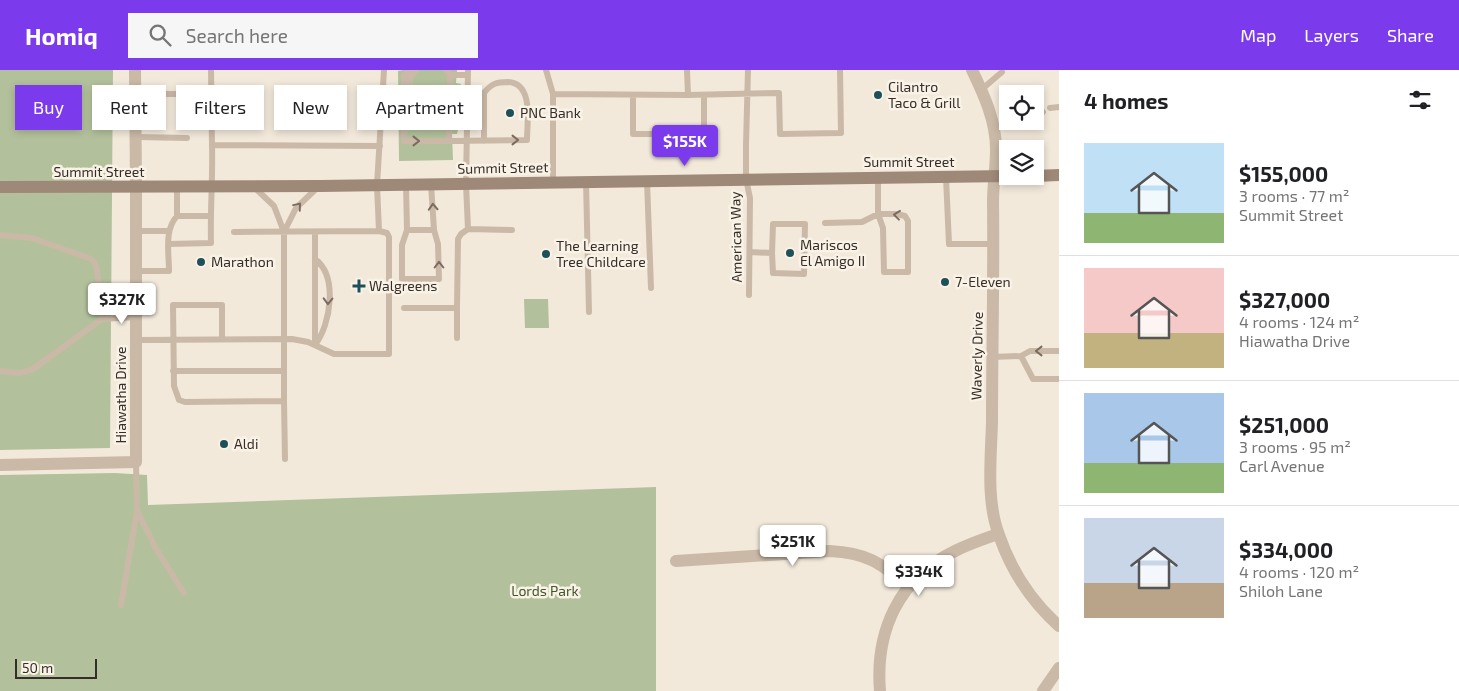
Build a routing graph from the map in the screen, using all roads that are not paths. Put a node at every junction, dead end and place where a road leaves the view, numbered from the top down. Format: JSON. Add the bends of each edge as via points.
{"nodes":[{"id":1,"x":135,"y":70,"type":"edge"},
{"id":2,"x":211,"y":70,"type":"edge"},
{"id":3,"x":384,"y":70,"type":"edge"},
{"id":4,"x":408,"y":70,"type":"edge"},
{"id":5,"x":416,"y":70,"type":"edge"},
{"id":6,"x":546,"y":70,"type":"edge"},
{"id":7,"x":687,"y":70,"type":"edge"},
{"id":8,"x":748,"y":70,"type":"edge"},
{"id":9,"x":840,"y":70,"type":"edge"},
{"id":10,"x":972,"y":70,"type":"edge"},
{"id":11,"x":448,"y":72,"type":"edge"},
{"id":12,"x":468,"y":72,"type":"edge"},
{"id":13,"x":1002,"y":72,"type":"dead end"},
{"id":14,"x":135,"y":85,"type":"edge"},
{"id":15,"x":468,"y":85,"type":"edge"},
{"id":16,"x":981,"y":90,"type":"junction"},
{"id":17,"x":484,"y":93,"type":"joint"},
{"id":18,"x":553,"y":94,"type":"junction"},
{"id":19,"x":748,"y":94,"type":"junction"},
{"id":20,"x":633,"y":95,"type":"junction"},
{"id":21,"x":688,"y":95,"type":"junction"},
{"id":22,"x":704,"y":95,"type":"junction"},
{"id":23,"x":1059,"y":107,"type":"edge"},
{"id":24,"x":1050,"y":108,"type":"dead end"},
{"id":25,"x":999,"y":127,"type":"edge"},
{"id":26,"x":994,"y":128,"type":"junction"},
{"id":27,"x":136,"y":130,"type":"edge"},
{"id":28,"x":467,"y":130,"type":"edge"},
{"id":29,"x":404,"y":133,"type":"junction"},
{"id":30,"x":136,"y":137,"type":"junction"},
{"id":31,"x":187,"y":138,"type":"dead end"},
{"id":32,"x":450,"y":140,"type":"junction"},
{"id":33,"x":467,"y":141,"type":"junction"},
{"id":34,"x":484,"y":141,"type":"junction"},
{"id":35,"x":212,"y":145,"type":"junction"},
{"id":36,"x":380,"y":146,"type":"junction"},
{"id":37,"x":1059,"y":175,"type":"edge"},
{"id":38,"x":994,"y":176,"type":"junction"},
{"id":39,"x":999,"y":176,"type":"edge"},
{"id":40,"x":1044,"y":176,"type":"edge"},
{"id":41,"x":878,"y":177,"type":"junction"},
{"id":42,"x":946,"y":177,"type":"junction"},
{"id":43,"x":746,"y":179,"type":"junction"},
{"id":44,"x":586,"y":181,"type":"junction"},
{"id":45,"x":647,"y":181,"type":"junction"},
{"id":46,"x":553,"y":182,"type":"junction"},
{"id":47,"x":432,"y":184,"type":"junction"},
{"id":48,"x":466,"y":184,"type":"junction"},
{"id":49,"x":377,"y":185,"type":"junction"},
{"id":50,"x":406,"y":185,"type":"junction"},
{"id":51,"x":212,"y":186,"type":"junction"},
{"id":52,"x":320,"y":186,"type":"junction"},
{"id":53,"x":0,"y":187,"type":"edge"},
{"id":54,"x":136,"y":187,"type":"junction"},
{"id":55,"x":177,"y":187,"type":"junction"},
{"id":56,"x":253,"y":187,"type":"junction"},
{"id":57,"x":878,"y":214,"type":"junction"},
{"id":58,"x":178,"y":216,"type":"junction"},
{"id":59,"x":210,"y":216,"type":"junction"},
{"id":60,"x":825,"y":223,"type":"dead end"},
{"id":61,"x":468,"y":229,"type":"junction"},
{"id":62,"x":407,"y":230,"type":"junction"},
{"id":63,"x":434,"y":230,"type":"junction"},
{"id":64,"x":512,"y":230,"type":"dead end"},
{"id":65,"x":136,"y":231,"type":"junction"},
{"id":66,"x":169,"y":231,"type":"junction"},
{"id":67,"x":379,"y":231,"type":"junction"},
{"id":68,"x":234,"y":232,"type":"dead end"},
{"id":69,"x":284,"y":232,"type":"junction"},
{"id":70,"x":315,"y":232,"type":"junction"},
{"id":71,"x":0,"y":235,"type":"edge"},
{"id":72,"x":169,"y":244,"type":"junction"},
{"id":73,"x":994,"y":244,"type":"junction"},
{"id":74,"x":750,"y":252,"type":"junction"},
{"id":75,"x":772,"y":253,"type":"junction"},
{"id":76,"x":315,"y":259,"type":"junction"},
{"id":77,"x":136,"y":272,"type":"junction"},
{"id":78,"x":651,"y":288,"type":"dead end"},
{"id":79,"x":749,"y":295,"type":"dead end"},
{"id":80,"x":404,"y":308,"type":"dead end"},
{"id":81,"x":457,"y":308,"type":"junction"},
{"id":82,"x":589,"y":312,"type":"dead end"},
{"id":83,"x":103,"y":318,"type":"junction"},
{"id":84,"x":136,"y":318,"type":"junction"},
{"id":85,"x":457,"y":338,"type":"dead end"},
{"id":86,"x":222,"y":339,"type":"junction"},
{"id":87,"x":284,"y":339,"type":"junction"},
{"id":88,"x":136,"y":340,"type":"junction"},
{"id":89,"x":172,"y":340,"type":"junction"},
{"id":90,"x":315,"y":345,"type":"junction"},
{"id":91,"x":1059,"y":351,"type":"edge"},
{"id":92,"x":1021,"y":356,"type":"junction"},
{"id":93,"x":992,"y":357,"type":"junction"},
{"id":94,"x":0,"y":371,"type":"edge"},
{"id":95,"x":173,"y":371,"type":"junction"},
{"id":96,"x":284,"y":371,"type":"junction"},
{"id":97,"x":1059,"y":379,"type":"edge"},
{"id":98,"x":284,"y":401,"type":"junction"},
{"id":99,"x":285,"y":459,"type":"dead end"},
{"id":100,"x":136,"y":462,"type":"junction"},
{"id":101,"x":0,"y":465,"type":"edge"},
{"id":102,"x":137,"y":511,"type":"junction"},
{"id":103,"x":998,"y":534,"type":"junction"},
{"id":104,"x":676,"y":561,"type":"dead end"},
{"id":105,"x":910,"y":586,"type":"junction"},
{"id":106,"x":184,"y":593,"type":"dead end"},
{"id":107,"x":121,"y":605,"type":"dead end"},
{"id":108,"x":1059,"y":626,"type":"edge"},
{"id":109,"x":1059,"y":668,"type":"edge"},
{"id":110,"x":880,"y":691,"type":"edge"},
{"id":111,"x":1043,"y":691,"type":"edge"}],
"edges":[{"from":1,"to":14,"type":"street","name":"Hiawatha Drive"},
{"from":2,"to":35,"type":"lane"},
{"from":3,"to":36,"type":"lane"},
{"from":4,"to":29,"type":"lane","via":[[404,75]]},
{"from":5,"to":29,"type":"lane","via":[[410,77],[410,122]]},
{"from":6,"to":18,"type":"lane"},
{"from":7,"to":21,"type":"lane"},
{"from":8,"to":19,"type":"lane","name":"American Way"},
{"from":9,"to":19,"type":"lane","via":[[841,133],[780,134],[779,94]]},
{"from":10,"to":16,"type":"street","name":"Waverly Drive"},
{"from":11,"to":12,"type":"lane"},
{"from":11,"to":32,"type":"lane"},
{"from":12,"to":15,"type":"lane"},
{"from":13,"to":16,"type":"lane"},
{"from":16,"to":26,"type":"street","name":"Waverly Drive"},
{"from":17,"to":34,"type":"lane"},
{"from":34,"to":17,"type":"lane","one_way":true,"via":[[527,140],[527,97],[524,91],[512,82],[498,82]]},
{"from":18,"to":20,"type":"lane"},
{"from":18,"to":46,"type":"lane"},
{"from":19,"to":22,"type":"lane"},
{"from":19,"to":43,"type":"lane","name":"American Way"},
{"from":20,"to":21,"type":"lane"},
{"from":20,"to":22,"type":"lane","via":[[633,134],[704,134]]},
{"from":21,"to":22,"type":"lane"},
{"from":23,"to":24,"type":"lane"},
{"from":25,"to":26,"type":"lane"},
{"from":26,"to":38,"type":"street","name":"Waverly Drive"},
{"from":27,"to":30,"type":"street","name":"Hiawatha Drive"},
{"from":28,"to":33,"type":"lane"},
{"from":29,"to":32,"type":"lane","one_way":true,"via":[[404,140]]},
{"from":30,"to":31,"type":"lane"},
{"from":30,"to":54,"type":"street","name":"Hiawatha Drive"},
{"from":32,"to":33,"type":"lane"},
{"from":33,"to":34,"type":"lane"},
{"from":33,"to":48,"type":"lane"},
{"from":35,"to":36,"type":"lane"},
{"from":35,"to":51,"type":"lane"},
{"from":36,"to":49,"type":"lane"},
{"from":37,"to":40,"type":"main road"},
{"from":38,"to":39,"type":"main road","name":"Summit Street"},
{"from":38,"to":42,"type":"main road","name":"Summit Street"},
{"from":38,"to":73,"type":"street","name":"Waverly Drive"},
{"from":41,"to":42,"type":"main road","name":"Summit Street"},
{"from":41,"to":43,"type":"main road","name":"Summit Street"},
{"from":41,"to":57,"type":"lane"},
{"from":42,"to":73,"type":"lane","via":[[948,244]]},
{"from":43,"to":45,"type":"main road","name":"Summit Street"},
{"from":43,"to":74,"type":"lane","name":"American Way","via":[[750,198]]},
{"from":44,"to":45,"type":"main road","name":"Summit Street"},
{"from":44,"to":46,"type":"main road","name":"Summit Street"},
{"from":44,"to":82,"type":"lane"},
{"from":45,"to":78,"type":"lane"},
{"from":46,"to":48,"type":"main road","name":"Summit Street"},
{"from":47,"to":48,"type":"main road","name":"Summit Street"},
{"from":47,"to":50,"type":"main road","name":"Summit Street"},
{"from":63,"to":47,"type":"lane","one_way":true},
{"from":48,"to":61,"type":"lane"},
{"from":49,"to":50,"type":"main road","name":"Summit Street"},
{"from":49,"to":52,"type":"main road","name":"Summit Street"},
{"from":49,"to":67,"type":"lane"},
{"from":50,"to":62,"type":"lane"},
{"from":51,"to":55,"type":"main road","name":"Summit Street"},
{"from":51,"to":56,"type":"main road","name":"Summit Street"},
{"from":51,"to":59,"type":"lane"},
{"from":52,"to":56,"type":"main road","name":"Summit Street"},
{"from":69,"to":52,"type":"lane","one_way":true,"via":[[296,208]]},
{"from":53,"to":54,"type":"main road","name":"Summit Street"},
{"from":54,"to":55,"type":"main road","name":"Summit Street"},
{"from":54,"to":65,"type":"street","name":"Hiawatha Drive"},
{"from":55,"to":58,"type":"lane"},
{"from":56,"to":69,"type":"lane","via":[[274,206]]},
{"from":57,"to":57,"type":"lane","one_way":true,"via":[[883,228],[884,272],[908,272],[908,220],[901,214]]},
{"from":57,"to":60,"type":"lane","via":[[862,222]]},
{"from":58,"to":59,"type":"lane"},
{"from":58,"to":66,"type":"lane"},
{"from":59,"to":72,"type":"lane","via":[[211,243]]},
{"from":61,"to":64,"type":"lane"},
{"from":61,"to":81,"type":"lane","via":[[458,239]]},
{"from":62,"to":63,"type":"lane"},
{"from":62,"to":63,"type":"lane","one_way":true,"via":[[402,245],[402,279],[439,279],[438,244]]},
{"from":65,"to":66,"type":"lane"},
{"from":65,"to":77,"type":"street","name":"Hiawatha Drive"},
{"from":66,"to":72,"type":"lane"},
{"from":67,"to":70,"type":"lane"},
{"from":67,"to":90,"type":"lane","via":[[387,233],[389,238],[389,354],[334,354]]},
{"from":68,"to":69,"type":"lane"},
{"from":69,"to":70,"type":"lane"},
{"from":69,"to":87,"type":"lane"},
{"from":70,"to":76,"type":"lane"},
{"from":71,"to":83,"type":"lane","via":[[32,238],[91,259],[97,270]]},
{"from":72,"to":77,"type":"lane","via":[[169,271]]},
{"from":73,"to":93,"type":"street","name":"Waverly Drive"},
{"from":74,"to":75,"type":"lane"},
{"from":74,"to":79,"type":"lane","name":"American Way"},
{"from":75,"to":75,"type":"lane","via":[[772,273],[804,274],[805,224],[773,224]]},
{"from":76,"to":90,"type":"lane"},
{"from":76,"to":90,"type":"lane","one_way":true,"via":[[325,271],[328,282],[327,320]]},
{"from":77,"to":84,"type":"street","name":"Hiawatha Drive"},
{"from":80,"to":81,"type":"lane"},
{"from":81,"to":85,"type":"lane"},
{"from":83,"to":84,"type":"lane"},
{"from":83,"to":94,"type":"lane","via":[[33,369],[20,373]]},
{"from":84,"to":88,"type":"street","name":"Hiawatha Drive"},
{"from":86,"to":87,"type":"lane"},
{"from":86,"to":89,"type":"lane"},
{"from":86,"to":89,"type":"lane","via":[[222,305],[172,305]]},
{"from":87,"to":90,"type":"lane"},
{"from":87,"to":96,"type":"lane"},
{"from":88,"to":89,"type":"lane"},
{"from":88,"to":100,"type":"street","name":"Hiawatha Drive"},
{"from":89,"to":95,"type":"lane"},
{"from":91,"to":92,"type":"lane","one_way":true,"via":[[1030,351]]},
{"from":92,"to":93,"type":"lane"},
{"from":92,"to":97,"type":"lane","via":[[1033,379]]},
{"from":93,"to":103,"type":"street","name":"Waverly Drive","via":[[991,484]]},
{"from":95,"to":96,"type":"lane"},
{"from":95,"to":98,"type":"lane","via":[[174,390],[182,402]]},
{"from":96,"to":98,"type":"lane"},
{"from":98,"to":99,"type":"lane"},
{"from":100,"to":101,"type":"street"},
{"from":100,"to":102,"type":"lane","name":"Hiawatha Drive"},
{"from":102,"to":106,"type":"lane","name":"Hiawatha Drive"},
{"from":102,"to":107,"type":"lane","name":"Hiawatha Drive"},
{"from":103,"to":105,"type":"street","via":[[939,560]]},
{"from":103,"to":108,"type":"street","name":"Waverly Drive","via":[[1030,594]]},
{"from":104,"to":105,"type":"street","via":[[851,552],[880,564]]},
{"from":105,"to":110,"type":"street","via":[[896,606],[883,637]]},
{"from":109,"to":111,"type":"street"}]}
